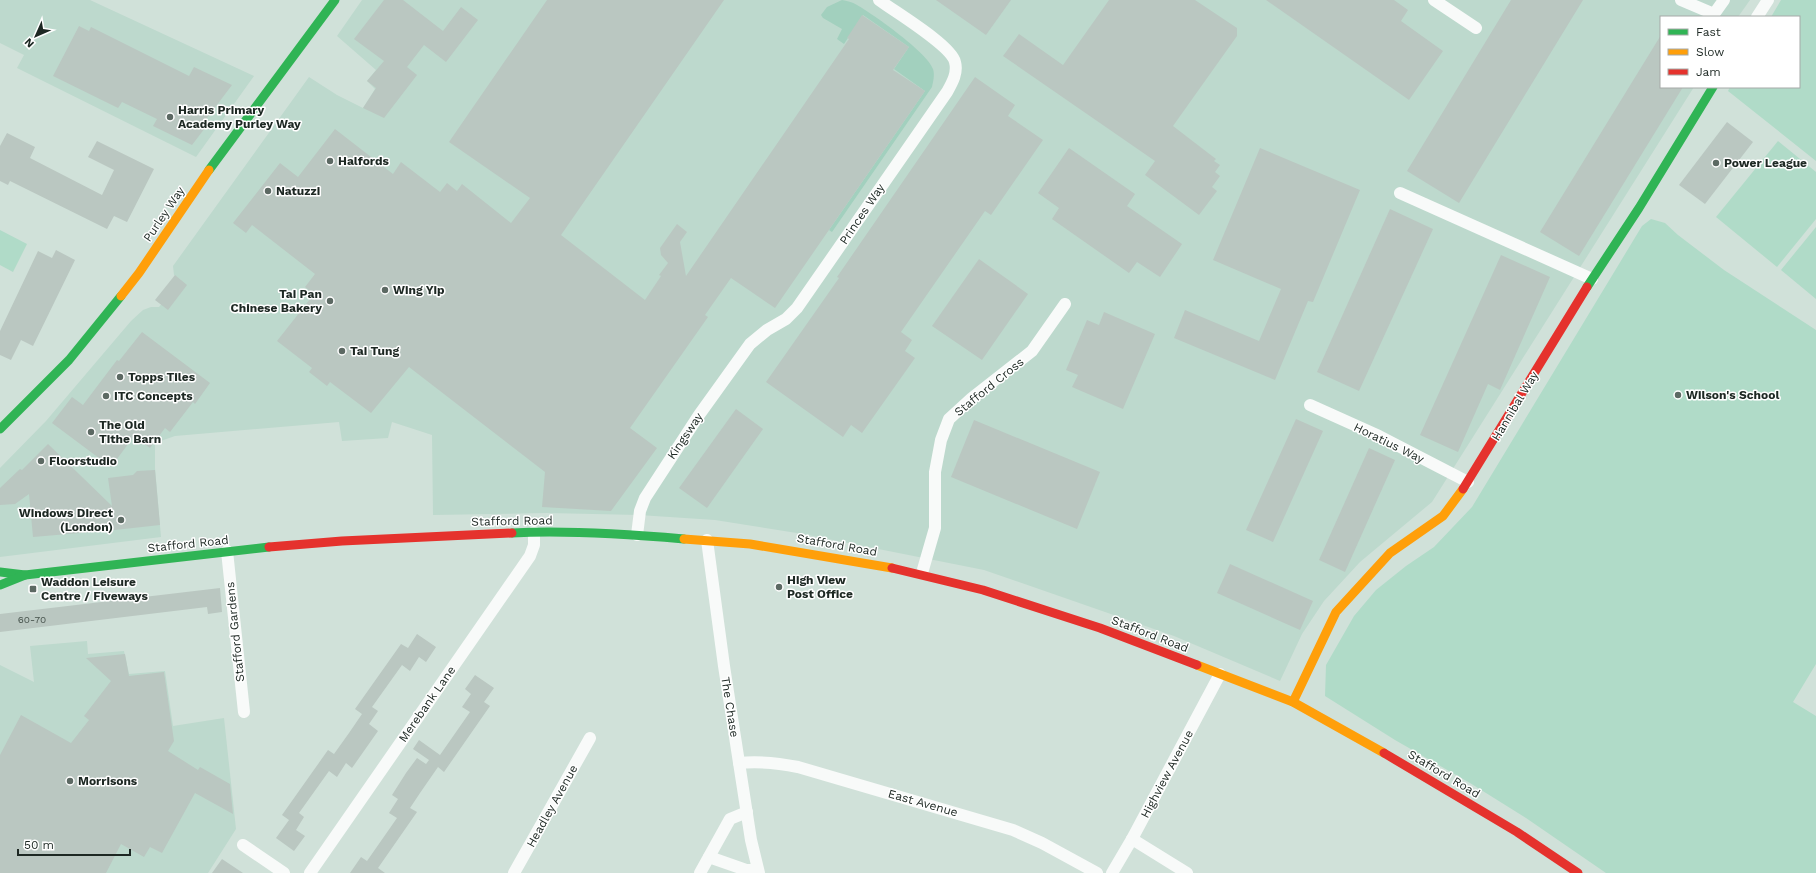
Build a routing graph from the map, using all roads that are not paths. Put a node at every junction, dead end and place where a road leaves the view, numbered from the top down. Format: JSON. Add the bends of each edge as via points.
{"nodes":[{"id":1,"x":335,"y":0,"type":"edge"},
{"id":2,"x":879,"y":0,"type":"edge"},
{"id":3,"x":1434,"y":0,"type":"edge"},
{"id":4,"x":1681,"y":0,"type":"edge"},
{"id":5,"x":1724,"y":0,"type":"edge"},
{"id":6,"x":1768,"y":0,"type":"edge"},
{"id":7,"x":1758,"y":16,"type":"edge"},
{"id":8,"x":1476,"y":28,"type":"dead end"},
{"id":9,"x":1712,"y":88,"type":"edge"},
{"id":10,"x":1400,"y":193,"type":"dead end"},
{"id":11,"x":1592,"y":279,"type":"junction"},
{"id":12,"x":1065,"y":304,"type":"dead end"},
{"id":13,"x":750,"y":344,"type":"joint"},
{"id":14,"x":1310,"y":405,"type":"dead end"},
{"id":15,"x":0,"y":429,"type":"edge"},
{"id":16,"x":1468,"y":482,"type":"junction"},
{"id":17,"x":534,"y":532,"type":"junction"},
{"id":18,"x":637,"y":535,"type":"junction"},
{"id":19,"x":707,"y":540,"type":"junction"},
{"id":20,"x":227,"y":551,"type":"junction"},
{"id":21,"x":0,"y":572,"type":"edge"},
{"id":22,"x":922,"y":574,"type":"junction"},
{"id":23,"x":25,"y":575,"type":"junction"},
{"id":24,"x":0,"y":585,"type":"edge"},
{"id":25,"x":1220,"y":674,"type":"junction"},
{"id":26,"x":1293,"y":702,"type":"junction"},
{"id":27,"x":244,"y":712,"type":"dead end"},
{"id":28,"x":590,"y":738,"type":"dead end"},
{"id":29,"x":739,"y":763,"type":"junction"},
{"id":30,"x":747,"y":812,"type":"junction"},
{"id":31,"x":1132,"y":839,"type":"junction"},
{"id":32,"x":243,"y":845,"type":"dead end"},
{"id":33,"x":710,"y":857,"type":"junction"},
{"id":34,"x":758,"y":871,"type":"edge"},
{"id":35,"x":284,"y":873,"type":"edge"},
{"id":36,"x":310,"y":873,"type":"edge"},
{"id":37,"x":514,"y":873,"type":"edge"},
{"id":38,"x":700,"y":873,"type":"edge"},
{"id":39,"x":1097,"y":873,"type":"edge"},
{"id":40,"x":1112,"y":873,"type":"edge"},
{"id":41,"x":1187,"y":873,"type":"edge"},
{"id":42,"x":1578,"y":873,"type":"edge"}],
"edges":[{"from":1,"to":15,"type":"main road","name":"Purley Way","via":[[198,185],[139,273],[69,360]]},
{"from":2,"to":13,"type":"street","name":"Princes Way","via":[[945,47],[955,62],[956,69],[947,92],[797,308],[786,319],[766,330]]},
{"from":3,"to":8,"type":"street"},
{"from":4,"to":5,"type":"street","via":[[1714,14]]},
{"from":6,"to":7,"type":"street"},
{"from":9,"to":11,"type":"main road","name":"Hannibal Way"},
{"from":10,"to":11,"type":"street"},
{"from":11,"to":16,"type":"main road","name":"Hannibal Way"},
{"from":12,"to":22,"type":"street","name":"Stafford Cross","via":[[1032,351],[949,419],[941,440],[935,472],[935,528]]},
{"from":13,"to":18,"type":"street","name":"Kingsway","via":[[644,498]]},
{"from":14,"to":16,"type":"street","name":"Horatius Way","via":[[1379,436]]},
{"from":16,"to":26,"type":"main road","name":"Hannibal Way","via":[[1443,516],[1390,553],[1336,612]]},
{"from":17,"to":18,"type":"main road","name":"Stafford Road"},
{"from":17,"to":20,"type":"main road","name":"Stafford Road","via":[[342,541]]},
{"from":17,"to":36,"type":"street","name":"Merebank Lane","via":[[530,556]]},
{"from":18,"to":19,"type":"main road","name":"Stafford Road"},
{"from":19,"to":22,"type":"main road","name":"Stafford Road","via":[[784,549]]},
{"from":19,"to":29,"type":"street","name":"The Chase"},
{"from":20,"to":23,"type":"main road","name":"Stafford Road"},
{"from":20,"to":27,"type":"street","name":"Stafford Gardens"},
{"from":21,"to":23,"type":"main road","name":"Stafford Road"},
{"from":22,"to":25,"type":"main road","name":"Stafford Road","via":[[983,590],[1100,628]]},
{"from":23,"to":24,"type":"main road","name":"Stafford Road"},
{"from":25,"to":26,"type":"main road","name":"Stafford Road"},
{"from":25,"to":31,"type":"street","name":"Highview Avenue"},
{"from":26,"to":42,"type":"main road","name":"Stafford Road","via":[[1343,728],[1517,832]]},
{"from":28,"to":37,"type":"street","name":"Headley Avenue"},
{"from":29,"to":30,"type":"street","name":"The Chase"},
{"from":29,"to":39,"type":"street","name":"East Avenue","via":[[773,763],[798,767],[963,815],[1027,835]]},
{"from":30,"to":33,"type":"street","via":[[730,819]]},
{"from":30,"to":34,"type":"street","name":"The Chase"},
{"from":31,"to":40,"type":"street","name":"Highview Avenue"},
{"from":31,"to":41,"type":"street"},
{"from":32,"to":35,"type":"street"},
{"from":33,"to":34,"type":"street","via":[[746,870]]},
{"from":33,"to":38,"type":"street"}]}
